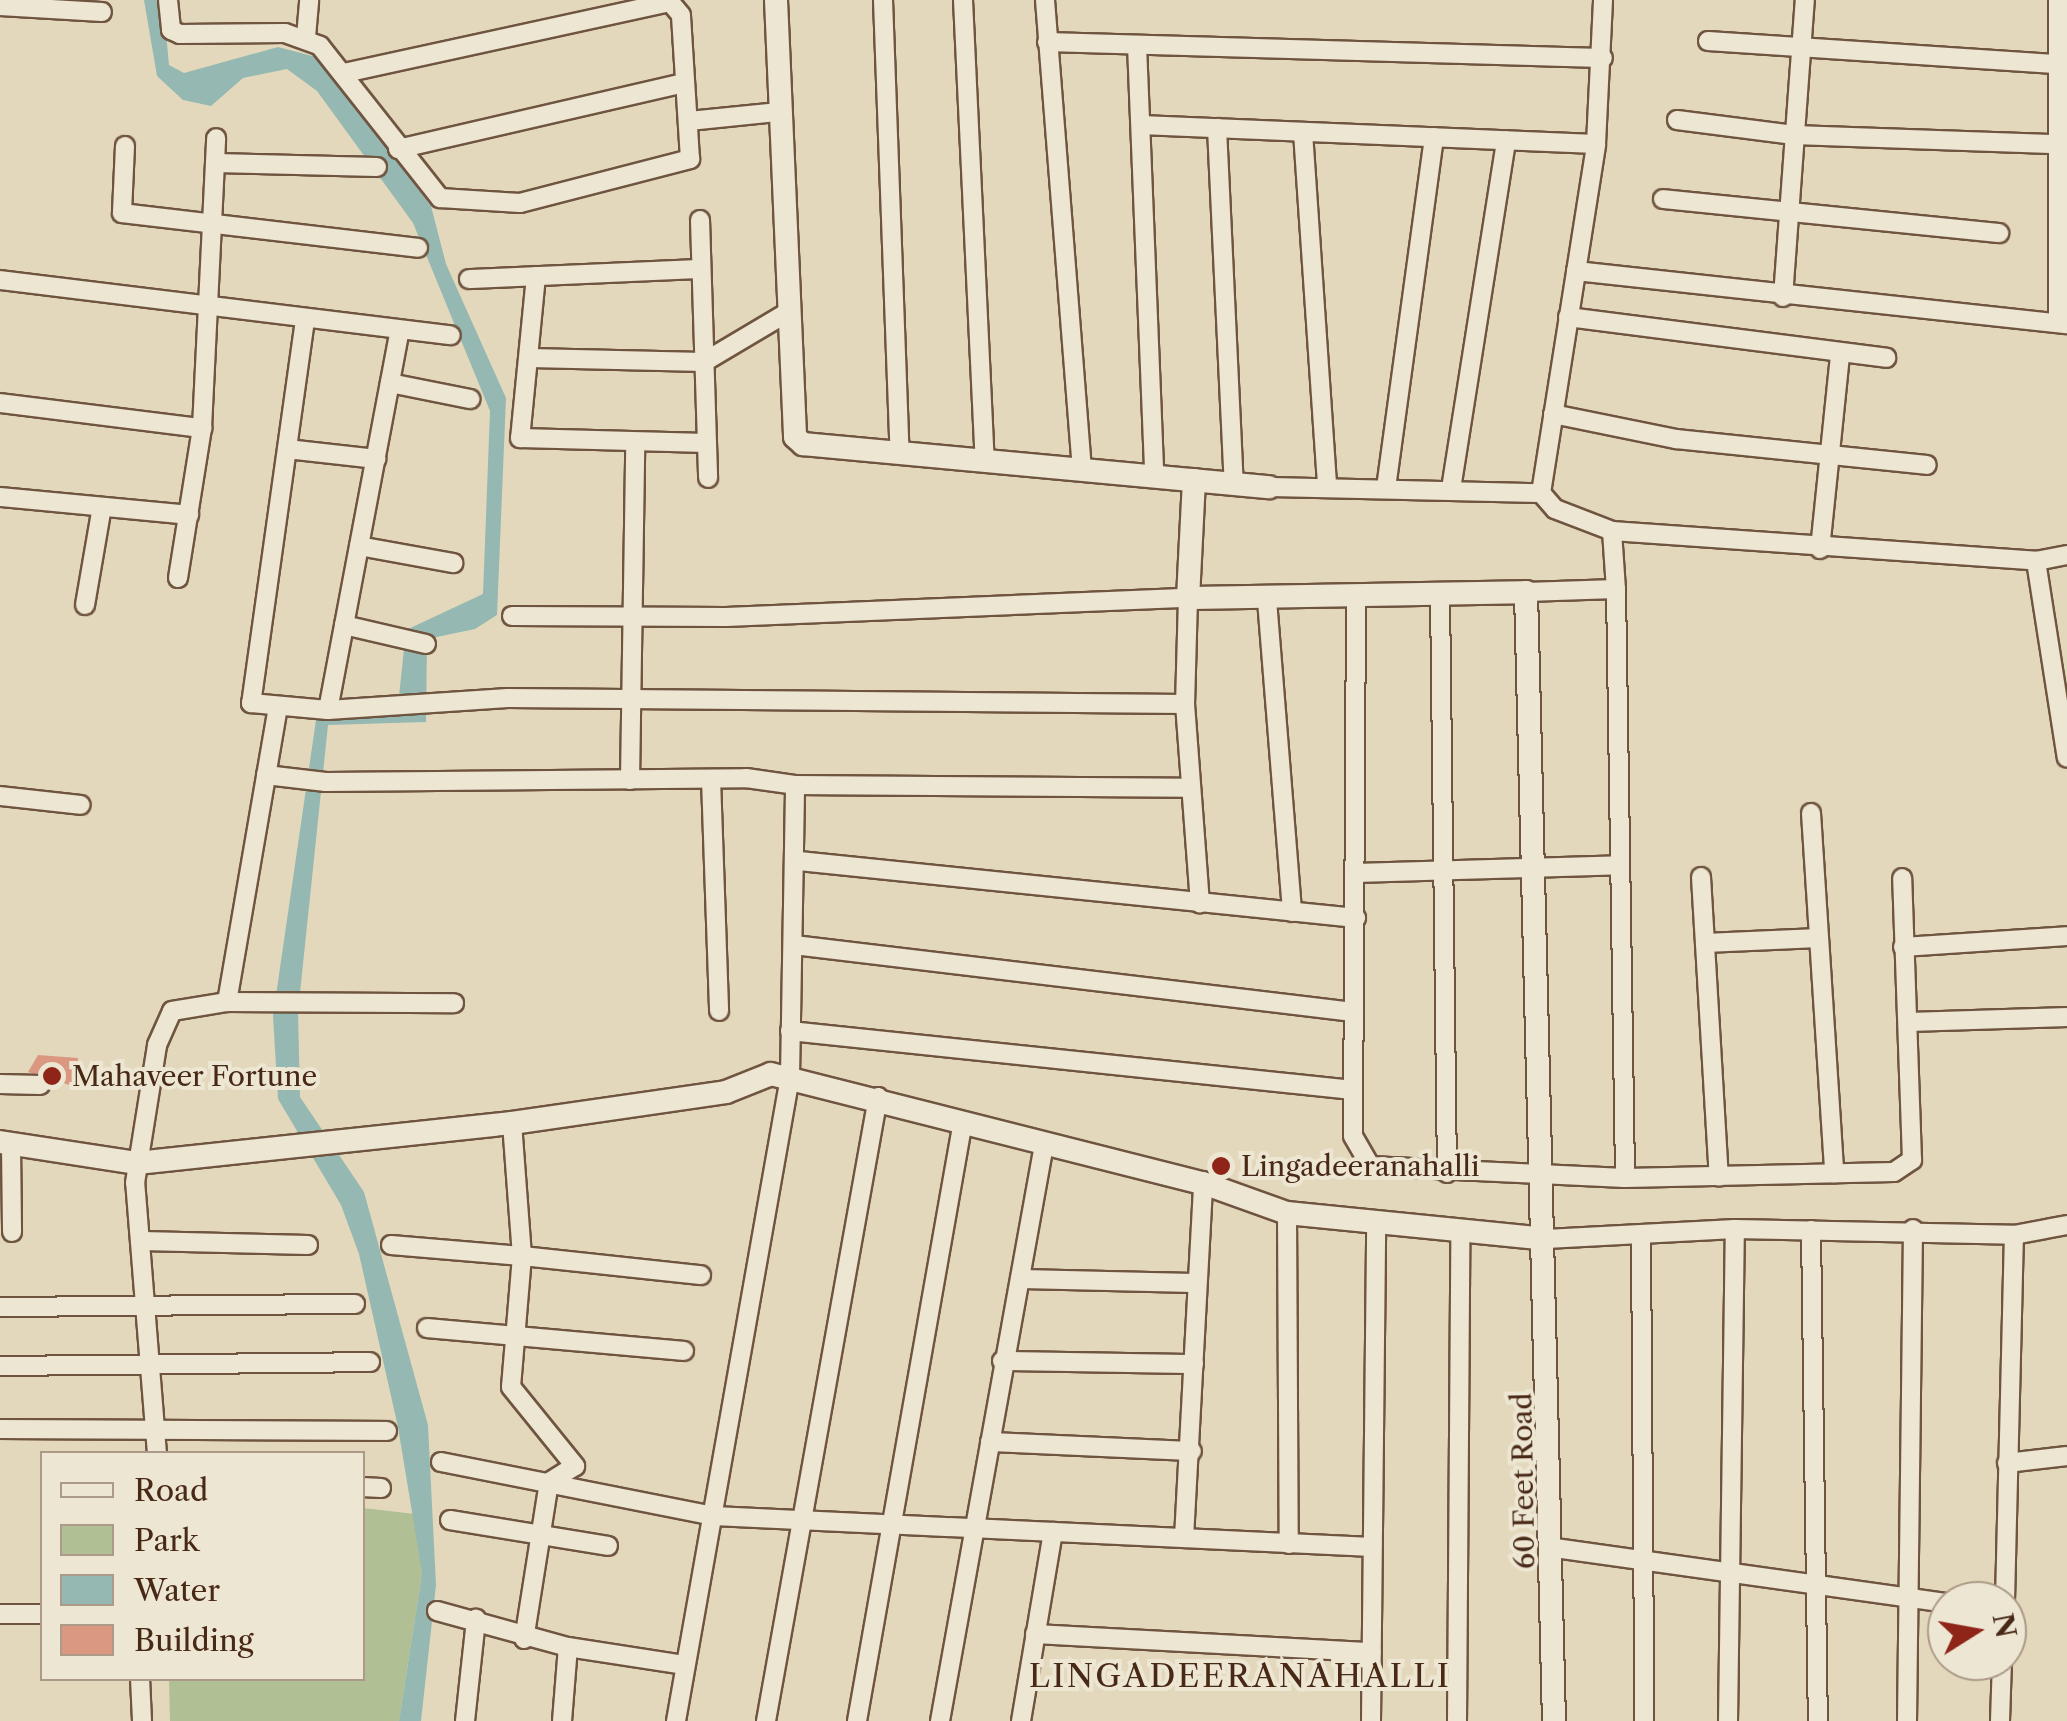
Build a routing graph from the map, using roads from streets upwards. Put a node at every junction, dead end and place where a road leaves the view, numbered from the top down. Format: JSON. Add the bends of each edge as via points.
{"nodes":[{"id":1,"x":168,"y":0,"type":"edge"},
{"id":2,"x":309,"y":0,"type":"edge"},
{"id":3,"x":776,"y":0,"type":"edge"},
{"id":4,"x":884,"y":0,"type":"edge"},
{"id":5,"x":963,"y":0,"type":"edge"},
{"id":6,"x":1045,"y":0,"type":"edge"},
{"id":7,"x":1604,"y":0,"type":"edge"},
{"id":8,"x":1805,"y":0,"type":"edge"},
{"id":9,"x":2058,"y":0,"type":"edge"},
{"id":10,"x":0,"y":6,"type":"edge"},
{"id":11,"x":102,"y":12,"type":"dead end"},
{"id":12,"x":306,"y":37,"type":"junction"},
{"id":13,"x":1708,"y":41,"type":"dead end"},
{"id":14,"x":1047,"y":42,"type":"junction"},
{"id":15,"x":1137,"y":45,"type":"junction"},
{"id":16,"x":1804,"y":52,"type":"junction"},
{"id":17,"x":1603,"y":58,"type":"junction"},
{"id":18,"x":2058,"y":64,"type":"junction"},
{"id":19,"x":342,"y":74,"type":"junction"},
{"id":20,"x":685,"y":83,"type":"junction"},
{"id":21,"x":776,"y":112,"type":"junction"},
{"id":22,"x":689,"y":120,"type":"junction"},
{"id":23,"x":1677,"y":120,"type":"dead end"},
{"id":24,"x":1140,"y":125,"type":"junction"},
{"id":25,"x":1218,"y":128,"type":"junction"},
{"id":26,"x":1303,"y":132,"type":"junction"},
{"id":27,"x":1794,"y":135,"type":"junction"},
{"id":28,"x":1434,"y":137,"type":"junction"},
{"id":29,"x":216,"y":138,"type":"dead end"},
{"id":30,"x":1506,"y":140,"type":"junction"},
{"id":31,"x":1596,"y":144,"type":"junction"},
{"id":32,"x":2058,"y":144,"type":"junction"},
{"id":33,"x":125,"y":146,"type":"dead end"},
{"id":34,"x":398,"y":149,"type":"junction"},
{"id":35,"x":215,"y":163,"type":"junction"},
{"id":36,"x":377,"y":168,"type":"dead end"},
{"id":37,"x":1663,"y":200,"type":"dead end"},
{"id":38,"x":1789,"y":212,"type":"junction"},
{"id":39,"x":700,"y":220,"type":"dead end"},
{"id":40,"x":212,"y":223,"type":"junction"},
{"id":41,"x":1999,"y":233,"type":"dead end"},
{"id":42,"x":418,"y":248,"type":"dead end"},
{"id":43,"x":702,"y":269,"type":"junction"},
{"id":44,"x":1576,"y":270,"type":"junction"},
{"id":45,"x":536,"y":276,"type":"junction"},
{"id":46,"x":469,"y":279,"type":"dead end"},
{"id":47,"x":0,"y":280,"type":"edge"},
{"id":48,"x":1783,"y":298,"type":"junction"},
{"id":49,"x":207,"y":309,"type":"junction"},
{"id":50,"x":786,"y":314,"type":"junction"},
{"id":51,"x":1568,"y":317,"type":"junction"},
{"id":52,"x":305,"y":320,"type":"junction"},
{"id":53,"x":2062,"y":323,"type":"edge"},
{"id":54,"x":400,"y":330,"type":"junction"},
{"id":55,"x":451,"y":335,"type":"dead end"},
{"id":56,"x":1840,"y":355,"type":"junction"},
{"id":57,"x":530,"y":358,"type":"junction"},
{"id":58,"x":1886,"y":358,"type":"dead end"},
{"id":59,"x":704,"y":362,"type":"junction"},
{"id":60,"x":390,"y":383,"type":"junction"},
{"id":61,"x":470,"y":399,"type":"dead end"},
{"id":62,"x":0,"y":404,"type":"edge"},
{"id":63,"x":1553,"y":414,"type":"junction"},
{"id":64,"x":202,"y":428,"type":"junction"},
{"id":65,"x":707,"y":443,"type":"junction"},
{"id":66,"x":636,"y":444,"type":"junction"},
{"id":67,"x":286,"y":450,"type":"junction"},
{"id":68,"x":900,"y":453,"type":"junction"},
{"id":69,"x":1830,"y":456,"type":"junction"},
{"id":70,"x":376,"y":459,"type":"junction"},
{"id":71,"x":985,"y":461,"type":"junction"},
{"id":72,"x":1927,"y":465,"type":"dead end"},
{"id":73,"x":1082,"y":470,"type":"junction"},
{"id":74,"x":1154,"y":476,"type":"junction"},
{"id":75,"x":708,"y":478,"type":"dead end"},
{"id":76,"x":1194,"y":480,"type":"junction"},
{"id":77,"x":1234,"y":484,"type":"junction"},
{"id":78,"x":1269,"y":487,"type":"joint"},
{"id":79,"x":1327,"y":488,"type":"junction"},
{"id":80,"x":1386,"y":488,"type":"junction"},
{"id":81,"x":1451,"y":489,"type":"junction"},
{"id":82,"x":1541,"y":493,"type":"junction"},
{"id":83,"x":0,"y":497,"type":"edge"},
{"id":84,"x":102,"y":507,"type":"junction"},
{"id":85,"x":189,"y":516,"type":"junction"},
{"id":86,"x":1612,"y":532,"type":"junction"},
{"id":87,"x":359,"y":546,"type":"junction"},
{"id":88,"x":1820,"y":549,"type":"junction"},
{"id":89,"x":2067,"y":555,"type":"edge"},
{"id":90,"x":2036,"y":561,"type":"junction"},
{"id":91,"x":453,"y":563,"type":"dead end"},
{"id":92,"x":178,"y":578,"type":"dead end"},
{"id":93,"x":1616,"y":589,"type":"junction"},
{"id":94,"x":1526,"y":592,"type":"junction"},
{"id":95,"x":1440,"y":594,"type":"junction"},
{"id":96,"x":1356,"y":595,"type":"junction"},
{"id":97,"x":1188,"y":598,"type":"junction"},
{"id":98,"x":1268,"y":600,"type":"junction"},
{"id":99,"x":85,"y":605,"type":"dead end"},
{"id":100,"x":512,"y":616,"type":"dead end"},
{"id":101,"x":632,"y":619,"type":"junction"},
{"id":102,"x":344,"y":625,"type":"junction"},
{"id":103,"x":426,"y":644,"type":"dead end"},
{"id":104,"x":631,"y":701,"type":"junction"},
{"id":105,"x":1184,"y":704,"type":"junction"},
{"id":106,"x":278,"y":706,"type":"junction"},
{"id":107,"x":2063,"y":708,"type":"edge"},
{"id":108,"x":328,"y":710,"type":"junction"},
{"id":109,"x":2067,"y":758,"type":"edge"},
{"id":110,"x":266,"y":775,"type":"junction"},
{"id":111,"x":711,"y":778,"type":"junction"},
{"id":112,"x":630,"y":780,"type":"junction"},
{"id":113,"x":795,"y":785,"type":"junction"},
{"id":114,"x":1188,"y":788,"type":"junction"},
{"id":115,"x":0,"y":796,"type":"edge"},
{"id":116,"x":81,"y":806,"type":"dead end"},
{"id":117,"x":1811,"y":813,"type":"dead end"},
{"id":118,"x":799,"y":861,"type":"junction"},
{"id":119,"x":1620,"y":866,"type":"junction"},
{"id":120,"x":1534,"y":868,"type":"junction"},
{"id":121,"x":1441,"y":870,"type":"junction"},
{"id":122,"x":1356,"y":873,"type":"junction"},
{"id":123,"x":1701,"y":877,"type":"dead end"},
{"id":124,"x":1902,"y":878,"type":"dead end"},
{"id":125,"x":1200,"y":903,"type":"junction"},
{"id":126,"x":1292,"y":912,"type":"junction"},
{"id":127,"x":1356,"y":918,"type":"junction"},
{"id":128,"x":2067,"y":936,"type":"edge"},
{"id":129,"x":1819,"y":938,"type":"junction"},
{"id":130,"x":1705,"y":943,"type":"junction"},
{"id":131,"x":794,"y":946,"type":"junction"},
{"id":132,"x":1903,"y":946,"type":"junction"},
{"id":133,"x":227,"y":1002,"type":"junction"},
{"id":134,"x":454,"y":1003,"type":"dead end"},
{"id":135,"x":720,"y":1010,"type":"dead end"},
{"id":136,"x":1353,"y":1012,"type":"junction"},
{"id":137,"x":2067,"y":1017,"type":"edge"},
{"id":138,"x":1910,"y":1022,"type":"junction"},
{"id":139,"x":790,"y":1031,"type":"junction"},
{"id":140,"x":790,"y":1077,"type":"junction"},
{"id":141,"x":0,"y":1084,"type":"edge"},
{"id":142,"x":40,"y":1085,"type":"dead end"},
{"id":143,"x":1353,"y":1090,"type":"junction"},
{"id":144,"x":878,"y":1097,"type":"junction"},
{"id":145,"x":963,"y":1121,"type":"junction"},
{"id":146,"x":512,"y":1123,"type":"junction"},
{"id":147,"x":5,"y":1144,"type":"edge"},
{"id":148,"x":1044,"y":1145,"type":"junction"},
{"id":149,"x":137,"y":1162,"type":"junction"},
{"id":150,"x":1447,"y":1173,"type":"junction"},
{"id":151,"x":1834,"y":1173,"type":"junction"},
{"id":152,"x":1539,"y":1176,"type":"junction"},
{"id":153,"x":1720,"y":1176,"type":"junction"},
{"id":154,"x":1625,"y":1178,"type":"junction"},
{"id":155,"x":1204,"y":1183,"type":"junction"},
{"id":156,"x":1287,"y":1213,"type":"junction"},
{"id":157,"x":2067,"y":1225,"type":"edge"},
{"id":158,"x":1376,"y":1227,"type":"junction"},
{"id":159,"x":1735,"y":1229,"type":"junction"},
{"id":160,"x":1812,"y":1230,"type":"junction"},
{"id":161,"x":1913,"y":1230,"type":"junction"},
{"id":162,"x":12,"y":1232,"type":"dead end"},
{"id":163,"x":1460,"y":1234,"type":"junction"},
{"id":164,"x":2014,"y":1235,"type":"junction"},
{"id":165,"x":1641,"y":1237,"type":"junction"},
{"id":166,"x":1546,"y":1239,"type":"junction"},
{"id":167,"x":142,"y":1241,"type":"junction"},
{"id":168,"x":308,"y":1245,"type":"dead end"},
{"id":169,"x":391,"y":1245,"type":"dead end"},
{"id":170,"x":522,"y":1256,"type":"junction"},
{"id":171,"x":702,"y":1274,"type":"dead end"},
{"id":172,"x":1020,"y":1279,"type":"junction"},
{"id":173,"x":1196,"y":1283,"type":"junction"},
{"id":174,"x":148,"y":1304,"type":"junction"},
{"id":175,"x":355,"y":1304,"type":"dead end"},
{"id":176,"x":0,"y":1308,"type":"edge"},
{"id":177,"x":426,"y":1328,"type":"dead end"},
{"id":178,"x":515,"y":1336,"type":"junction"},
{"id":179,"x":684,"y":1352,"type":"dead end"},
{"id":180,"x":1002,"y":1361,"type":"junction"},
{"id":181,"x":370,"y":1362,"type":"dead end"},
{"id":182,"x":1194,"y":1364,"type":"junction"},
{"id":183,"x":0,"y":1366,"type":"edge"},
{"id":184,"x":155,"y":1368,"type":"junction"},
{"id":185,"x":159,"y":1428,"type":"junction"},
{"id":186,"x":0,"y":1429,"type":"edge"},
{"id":187,"x":387,"y":1431,"type":"dead end"},
{"id":188,"x":990,"y":1442,"type":"junction"},
{"id":189,"x":158,"y":1451,"type":"edge"},
{"id":190,"x":1192,"y":1452,"type":"junction"},
{"id":191,"x":2067,"y":1456,"type":"edge"},
{"id":192,"x":441,"y":1462,"type":"dead end"},
{"id":193,"x":2007,"y":1462,"type":"junction"},
{"id":194,"x":549,"y":1482,"type":"junction"},
{"id":195,"x":714,"y":1516,"type":"junction"},
{"id":196,"x":450,"y":1520,"type":"dead end"},
{"id":197,"x":800,"y":1522,"type":"junction"},
{"id":198,"x":971,"y":1526,"type":"junction"},
{"id":199,"x":886,"y":1527,"type":"junction"},
{"id":200,"x":1053,"y":1532,"type":"junction"},
{"id":201,"x":541,"y":1533,"type":"junction"},
{"id":202,"x":1184,"y":1538,"type":"junction"},
{"id":203,"x":1289,"y":1544,"type":"junction"},
{"id":204,"x":608,"y":1546,"type":"dead end"},
{"id":205,"x":1372,"y":1547,"type":"junction"},
{"id":206,"x":1555,"y":1548,"type":"junction"},
{"id":207,"x":1646,"y":1558,"type":"junction"},
{"id":208,"x":1730,"y":1568,"type":"junction"},
{"id":209,"x":2004,"y":1581,"type":"edge"},
{"id":210,"x":1816,"y":1582,"type":"junction"},
{"id":211,"x":1909,"y":1598,"type":"junction"},
{"id":212,"x":1927,"y":1600,"type":"edge"},
{"id":213,"x":438,"y":1611,"type":"dead end"},
{"id":214,"x":0,"y":1614,"type":"edge"},
{"id":215,"x":40,"y":1614,"type":"edge"},
{"id":216,"x":476,"y":1619,"type":"junction"},
{"id":217,"x":1035,"y":1634,"type":"junction"},
{"id":218,"x":524,"y":1640,"type":"junction"},
{"id":219,"x":568,"y":1647,"type":"junction"},
{"id":220,"x":1372,"y":1652,"type":"junction"},
{"id":221,"x":684,"y":1665,"type":"junction"},
{"id":222,"x":140,"y":1681,"type":"edge"},
{"id":223,"x":2001,"y":1681,"type":"edge"},
{"id":224,"x":142,"y":1721,"type":"edge"},
{"id":225,"x":464,"y":1721,"type":"edge"},
{"id":226,"x":562,"y":1721,"type":"edge"},
{"id":227,"x":676,"y":1721,"type":"edge"},
{"id":228,"x":766,"y":1721,"type":"edge"},
{"id":229,"x":856,"y":1721,"type":"edge"},
{"id":230,"x":940,"y":1721,"type":"edge"},
{"id":231,"x":1021,"y":1721,"type":"edge"},
{"id":232,"x":1371,"y":1721,"type":"edge"},
{"id":233,"x":1457,"y":1721,"type":"edge"},
{"id":234,"x":1554,"y":1721,"type":"edge"},
{"id":235,"x":1644,"y":1721,"type":"edge"},
{"id":236,"x":1728,"y":1721,"type":"edge"},
{"id":237,"x":1818,"y":1721,"type":"edge"},
{"id":238,"x":1908,"y":1721,"type":"edge"},
{"id":239,"x":2000,"y":1721,"type":"edge"}],
"edges":[{"from":1,"to":12,"type":"street","via":[[171,30],[180,34]]},
{"from":2,"to":12,"type":"street"},
{"from":3,"to":21,"type":"street"},
{"from":4,"to":68,"type":"street"},
{"from":5,"to":71,"type":"street"},
{"from":6,"to":14,"type":"street"},
{"from":7,"to":17,"type":"street"},
{"from":8,"to":16,"type":"street"},
{"from":9,"to":18,"type":"street"},
{"from":10,"to":11,"type":"street"},
{"from":12,"to":19,"type":"street"},
{"from":13,"to":16,"type":"street"},
{"from":14,"to":15,"type":"street"},
{"from":14,"to":73,"type":"street"},
{"from":15,"to":17,"type":"street"},
{"from":15,"to":24,"type":"street"},
{"from":16,"to":18,"type":"street"},
{"from":16,"to":27,"type":"street"},
{"from":17,"to":31,"type":"street"},
{"from":18,"to":32,"type":"street"},
{"from":19,"to":20,"type":"street","via":[[670,2],[680,15]]},
{"from":19,"to":34,"type":"street"},
{"from":20,"to":22,"type":"street"},
{"from":20,"to":34,"type":"street"},
{"from":21,"to":22,"type":"street"},
{"from":21,"to":50,"type":"street"},
{"from":22,"to":34,"type":"street","via":[[690,159],[677,168],[520,203],[440,198]]},
{"from":23,"to":27,"type":"street"},
{"from":24,"to":25,"type":"street"},
{"from":24,"to":74,"type":"street"},
{"from":25,"to":26,"type":"street"},
{"from":25,"to":77,"type":"street"},
{"from":26,"to":28,"type":"street"},
{"from":26,"to":79,"type":"street"},
{"from":27,"to":32,"type":"street"},
{"from":27,"to":38,"type":"street"},
{"from":28,"to":30,"type":"street"},
{"from":28,"to":80,"type":"street"},
{"from":29,"to":35,"type":"street"},
{"from":30,"to":31,"type":"street"},
{"from":30,"to":81,"type":"street"},
{"from":31,"to":44,"type":"street"},
{"from":32,"to":53,"type":"street"},
{"from":33,"to":40,"type":"street","via":[[122,213]]},
{"from":35,"to":36,"type":"street"},
{"from":35,"to":40,"type":"street"},
{"from":37,"to":38,"type":"street"},
{"from":38,"to":41,"type":"street"},
{"from":38,"to":48,"type":"street"},
{"from":39,"to":43,"type":"street"},
{"from":40,"to":42,"type":"street"},
{"from":40,"to":49,"type":"street"},
{"from":43,"to":45,"type":"street"},
{"from":43,"to":59,"type":"street"},
{"from":44,"to":48,"type":"street"},
{"from":44,"to":51,"type":"street"},
{"from":45,"to":46,"type":"street"},
{"from":45,"to":57,"type":"street"},
{"from":47,"to":49,"type":"street"},
{"from":48,"to":53,"type":"street"},
{"from":49,"to":52,"type":"street"},
{"from":49,"to":64,"type":"street"},
{"from":50,"to":59,"type":"street"},
{"from":50,"to":68,"type":"street","via":[[795,437]]},
{"from":51,"to":56,"type":"street"},
{"from":51,"to":63,"type":"street"},
{"from":52,"to":54,"type":"street"},
{"from":52,"to":67,"type":"street"},
{"from":54,"to":55,"type":"street"},
{"from":54,"to":60,"type":"street"},
{"from":56,"to":58,"type":"street"},
{"from":56,"to":69,"type":"street"},
{"from":57,"to":59,"type":"street"},
{"from":57,"to":66,"type":"street","via":[[520,438]]},
{"from":59,"to":65,"type":"street"},
{"from":60,"to":61,"type":"street"},
{"from":60,"to":70,"type":"street"},
{"from":62,"to":64,"type":"street"},
{"from":63,"to":69,"type":"street","via":[[1676,439]]},
{"from":63,"to":82,"type":"street"},
{"from":64,"to":85,"type":"street"},
{"from":65,"to":66,"type":"street"},
{"from":65,"to":75,"type":"street"},
{"from":66,"to":101,"type":"street"},
{"from":67,"to":70,"type":"street"},
{"from":67,"to":106,"type":"street","via":[[251,704]]},
{"from":68,"to":71,"type":"street"},
{"from":69,"to":72,"type":"street"},
{"from":69,"to":88,"type":"street"},
{"from":70,"to":87,"type":"street"},
{"from":71,"to":73,"type":"street"},
{"from":73,"to":74,"type":"street"},
{"from":74,"to":76,"type":"street"},
{"from":76,"to":77,"type":"street"},
{"from":76,"to":97,"type":"street"},
{"from":77,"to":78,"type":"street"},
{"from":78,"to":79,"type":"street"},
{"from":79,"to":80,"type":"street"},
{"from":80,"to":81,"type":"street"},
{"from":81,"to":82,"type":"street"},
{"from":82,"to":86,"type":"street","via":[[1555,509]]},
{"from":83,"to":84,"type":"street"},
{"from":84,"to":85,"type":"street"},
{"from":84,"to":99,"type":"street"},
{"from":85,"to":92,"type":"street"},
{"from":86,"to":88,"type":"street"},
{"from":86,"to":93,"type":"street"},
{"from":87,"to":91,"type":"street"},
{"from":87,"to":102,"type":"street"},
{"from":88,"to":90,"type":"street"},
{"from":89,"to":90,"type":"street"},
{"from":90,"to":107,"type":"street"},
{"from":93,"to":94,"type":"street"},
{"from":93,"to":119,"type":"street"},
{"from":94,"to":95,"type":"street"},
{"from":94,"to":120,"type":"street","name":"60 Feet Road"},
{"from":95,"to":96,"type":"street"},
{"from":95,"to":121,"type":"street"},
{"from":96,"to":98,"type":"street"},
{"from":96,"to":122,"type":"street"},
{"from":97,"to":98,"type":"street"},
{"from":97,"to":101,"type":"street"},
{"from":97,"to":105,"type":"street"},
{"from":98,"to":126,"type":"street"},
{"from":100,"to":101,"type":"street"},
{"from":101,"to":104,"type":"street"},
{"from":102,"to":103,"type":"street"},
{"from":102,"to":108,"type":"street"},
{"from":104,"to":105,"type":"street"},
{"from":104,"to":108,"type":"street","via":[[508,698]]},
{"from":104,"to":112,"type":"street"},
{"from":105,"to":114,"type":"street"},
{"from":106,"to":108,"type":"street"},
{"from":106,"to":110,"type":"street"},
{"from":107,"to":109,"type":"street"},
{"from":110,"to":112,"type":"street","via":[[326,782]]},
{"from":110,"to":133,"type":"street"},
{"from":111,"to":112,"type":"street"},
{"from":111,"to":113,"type":"street"},
{"from":111,"to":135,"type":"street"},
{"from":113,"to":114,"type":"street"},
{"from":113,"to":118,"type":"street"},
{"from":114,"to":125,"type":"street"},
{"from":115,"to":116,"type":"street"},
{"from":117,"to":129,"type":"street"},
{"from":118,"to":125,"type":"street"},
{"from":118,"to":131,"type":"street"},
{"from":119,"to":120,"type":"street"},
{"from":119,"to":154,"type":"street"},
{"from":120,"to":121,"type":"street"},
{"from":120,"to":152,"type":"street","name":"60 Feet Road"},
{"from":121,"to":122,"type":"street"},
{"from":121,"to":150,"type":"street"},
{"from":122,"to":127,"type":"street"},
{"from":123,"to":130,"type":"street"},
{"from":124,"to":132,"type":"street"},
{"from":125,"to":126,"type":"street"},
{"from":126,"to":127,"type":"street"},
{"from":127,"to":136,"type":"street"},
{"from":128,"to":132,"type":"street"},
{"from":129,"to":130,"type":"street"},
{"from":129,"to":151,"type":"street"},
{"from":130,"to":153,"type":"street"},
{"from":131,"to":136,"type":"street"},
{"from":131,"to":139,"type":"street"},
{"from":132,"to":138,"type":"street"},
{"from":133,"to":134,"type":"street"},
{"from":133,"to":149,"type":"street","via":[[172,1011],[157,1045]]},
{"from":136,"to":143,"type":"street"},
{"from":137,"to":138,"type":"street"},
{"from":138,"to":151,"type":"street","via":[[1912,1160],[1894,1172]]},
{"from":139,"to":140,"type":"street"},
{"from":139,"to":143,"type":"street"},
{"from":140,"to":144,"type":"street"},
{"from":140,"to":146,"type":"street","via":[[756,1074],[726,1092]]},
{"from":140,"to":195,"type":"street"},
{"from":141,"to":142,"type":"street"},
{"from":143,"to":150,"type":"street","via":[[1353,1136],[1370,1166]]},
{"from":144,"to":145,"type":"street"},
{"from":144,"to":197,"type":"street"},
{"from":145,"to":148,"type":"street"},
{"from":145,"to":199,"type":"street"},
{"from":146,"to":149,"type":"street"},
{"from":146,"to":170,"type":"street"},
{"from":147,"to":149,"type":"street"},
{"from":147,"to":162,"type":"street"},
{"from":148,"to":155,"type":"street"},
{"from":148,"to":172,"type":"street"},
{"from":149,"to":167,"type":"street"},
{"from":150,"to":152,"type":"street"},
{"from":151,"to":153,"type":"street"},
{"from":152,"to":154,"type":"street"},
{"from":152,"to":166,"type":"street","name":"60 Feet Road"},
{"from":153,"to":154,"type":"street"},
{"from":155,"to":156,"type":"street"},
{"from":155,"to":173,"type":"street"},
{"from":156,"to":158,"type":"street"},
{"from":156,"to":203,"type":"street"},
{"from":157,"to":164,"type":"street"},
{"from":158,"to":163,"type":"street"},
{"from":158,"to":205,"type":"street"},
{"from":159,"to":160,"type":"street"},
{"from":159,"to":165,"type":"street"},
{"from":159,"to":208,"type":"street"},
{"from":160,"to":161,"type":"street"},
{"from":160,"to":210,"type":"street"},
{"from":161,"to":164,"type":"street"},
{"from":161,"to":211,"type":"street"},
{"from":163,"to":166,"type":"street"},
{"from":163,"to":233,"type":"street"},
{"from":164,"to":193,"type":"street"},
{"from":165,"to":166,"type":"street"},
{"from":165,"to":207,"type":"street"},
{"from":166,"to":206,"type":"street","name":"60 Feet Road"},
{"from":167,"to":168,"type":"street"},
{"from":167,"to":174,"type":"street"},
{"from":169,"to":170,"type":"street"},
{"from":170,"to":171,"type":"street"},
{"from":170,"to":178,"type":"street"},
{"from":172,"to":173,"type":"street"},
{"from":172,"to":180,"type":"street"},
{"from":173,"to":182,"type":"street"},
{"from":174,"to":175,"type":"street"},
{"from":174,"to":176,"type":"street"},
{"from":174,"to":184,"type":"street"},
{"from":177,"to":178,"type":"street"},
{"from":178,"to":179,"type":"street"},
{"from":178,"to":194,"type":"street","via":[[511,1387],[575,1466]]},
{"from":180,"to":182,"type":"street"},
{"from":180,"to":188,"type":"street"},
{"from":181,"to":184,"type":"street"},
{"from":182,"to":190,"type":"street"},
{"from":183,"to":184,"type":"street"},
{"from":184,"to":185,"type":"street"},
{"from":185,"to":186,"type":"street"},
{"from":185,"to":187,"type":"street"},
{"from":185,"to":189,"type":"street"},
{"from":188,"to":190,"type":"street"},
{"from":188,"to":198,"type":"street"},
{"from":190,"to":202,"type":"street"},
{"from":191,"to":193,"type":"street"},
{"from":192,"to":194,"type":"street"},
{"from":193,"to":209,"type":"street"},
{"from":194,"to":195,"type":"street"},
{"from":194,"to":201,"type":"street"},
{"from":195,"to":197,"type":"street"},
{"from":195,"to":221,"type":"street"},
{"from":196,"to":201,"type":"street"},
{"from":197,"to":199,"type":"street"},
{"from":197,"to":228,"type":"street"},
{"from":198,"to":199,"type":"street"},
{"from":198,"to":200,"type":"street"},
{"from":198,"to":230,"type":"street"},
{"from":199,"to":229,"type":"street"},
{"from":200,"to":202,"type":"street"},
{"from":200,"to":217,"type":"street"},
{"from":201,"to":204,"type":"street"},
{"from":201,"to":218,"type":"street"},
{"from":202,"to":203,"type":"street"},
{"from":203,"to":205,"type":"street"},
{"from":205,"to":220,"type":"street"},
{"from":206,"to":207,"type":"street"},
{"from":206,"to":234,"type":"street","name":"60 Feet Road"},
{"from":207,"to":208,"type":"street"},
{"from":207,"to":235,"type":"street"},
{"from":208,"to":210,"type":"street"},
{"from":208,"to":236,"type":"street"},
{"from":210,"to":211,"type":"street"},
{"from":210,"to":237,"type":"street"},
{"from":211,"to":212,"type":"street"},
{"from":211,"to":238,"type":"street"},
{"from":213,"to":216,"type":"street"},
{"from":214,"to":215,"type":"street"},
{"from":216,"to":218,"type":"street"},
{"from":216,"to":225,"type":"street"},
{"from":217,"to":220,"type":"street"},
{"from":217,"to":231,"type":"street"},
{"from":218,"to":219,"type":"street"},
{"from":219,"to":221,"type":"street"},
{"from":219,"to":226,"type":"street"},
{"from":220,"to":232,"type":"street"},
{"from":221,"to":227,"type":"street"},
{"from":222,"to":224,"type":"street"},
{"from":223,"to":239,"type":"street"}]}
